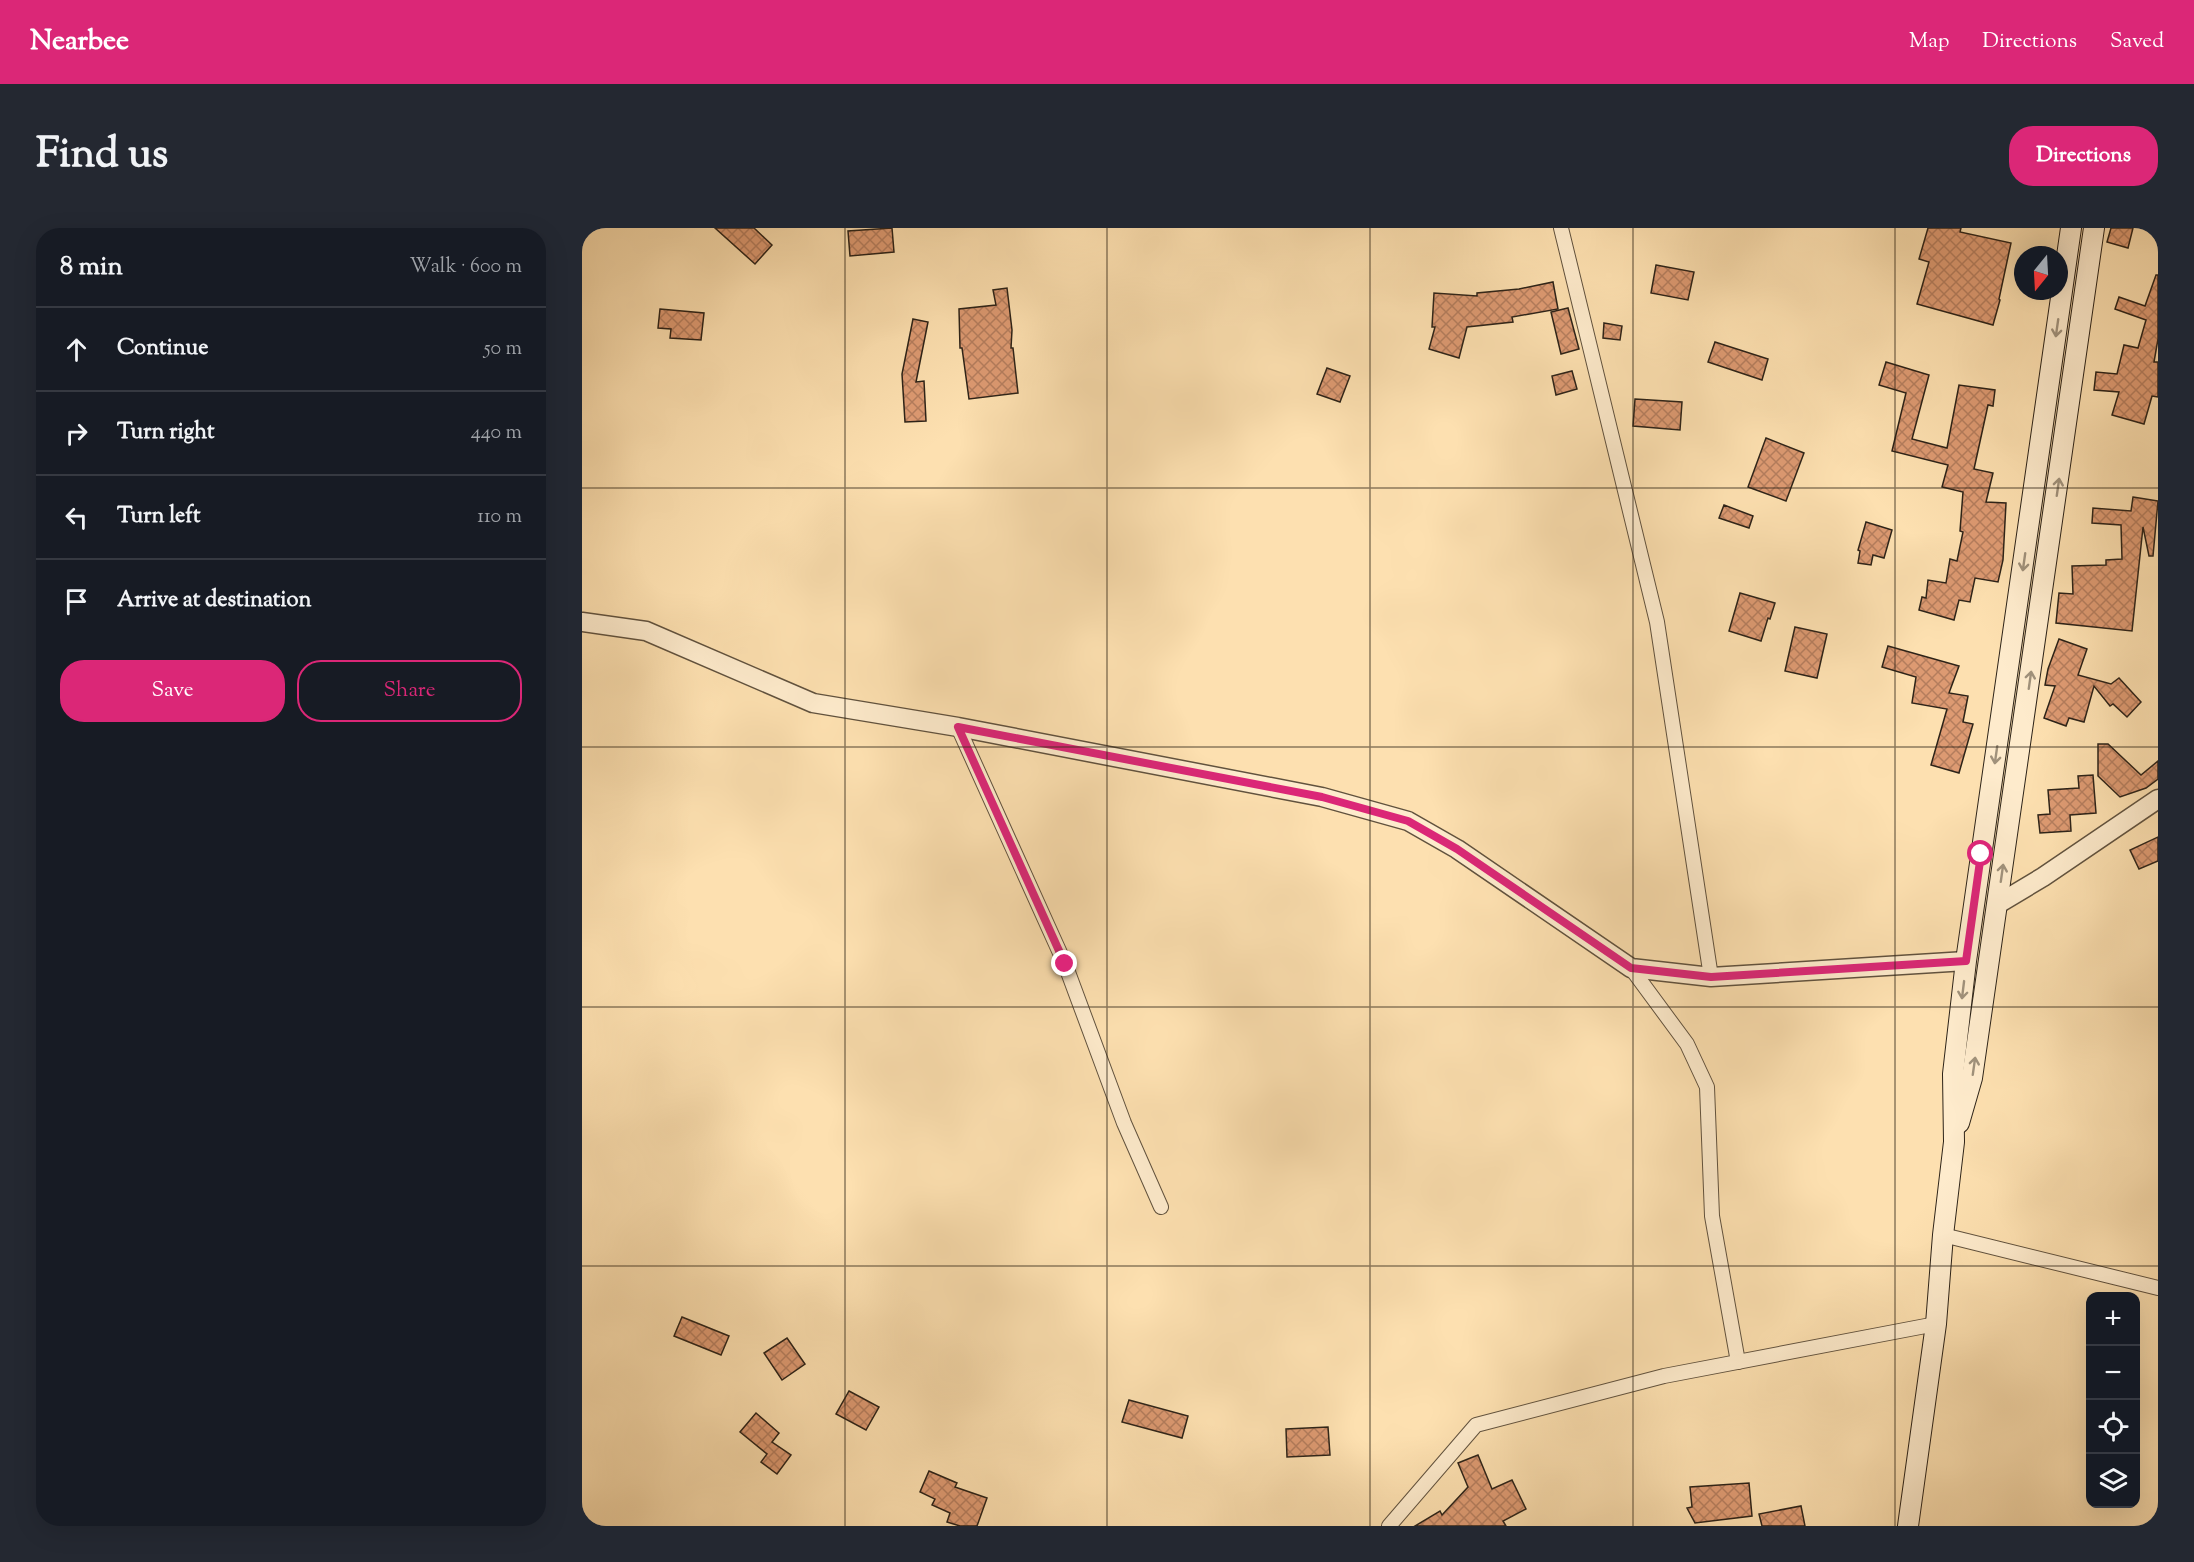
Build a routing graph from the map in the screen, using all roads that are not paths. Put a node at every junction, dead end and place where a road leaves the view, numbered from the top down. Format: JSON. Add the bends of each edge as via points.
{"nodes":[{"id":1,"x":1561,"y":228,"type":"edge"},
{"id":2,"x":2071,"y":228,"type":"edge"},
{"id":3,"x":2094,"y":228,"type":"edge"},
{"id":4,"x":582,"y":622,"type":"edge"},
{"id":5,"x":958,"y":727,"type":"junction"},
{"id":6,"x":2158,"y":799,"type":"edge"},
{"id":7,"x":1998,"y":904,"type":"junction"},
{"id":8,"x":1966,"y":961,"type":"junction"},
{"id":9,"x":1631,"y":968,"type":"junction"},
{"id":10,"x":1711,"y":977,"type":"junction"},
{"id":11,"x":1954,"y":1142,"type":"junction"},
{"id":12,"x":1161,"y":1207,"type":"dead end"},
{"id":13,"x":1943,"y":1235,"type":"junction"},
{"id":14,"x":2158,"y":1288,"type":"edge"},
{"id":15,"x":1936,"y":1323,"type":"junction"},
{"id":16,"x":1738,"y":1362,"type":"junction"},
{"id":17,"x":1389,"y":1526,"type":"edge"},
{"id":18,"x":1908,"y":1526,"type":"edge"}],
"edges":[{"from":1,"to":10,"type":"street","via":[[1657,622]]},
{"from":2,"to":8,"type":"main road","one_way":true},
{"from":7,"to":3,"type":"main road","one_way":true},
{"from":4,"to":5,"type":"street","via":[[646,631],[813,703]]},
{"from":5,"to":9,"type":"street","via":[[1322,797],[1408,821],[1457,849]]},
{"from":5,"to":12,"type":"street","via":[[1065,964],[1124,1123]]},
{"from":6,"to":7,"type":"street"},
{"from":11,"to":7,"type":"main road","one_way":true,"via":[[1972,1078]]},
{"from":8,"to":10,"type":"street"},
{"from":8,"to":11,"type":"main road","one_way":true,"via":[[1953,1074]]},
{"from":9,"to":10,"type":"street"},
{"from":9,"to":16,"type":"street","via":[[1687,1044],[1707,1087],[1712,1216]]},
{"from":11,"to":13,"type":"main road"},
{"from":13,"to":14,"type":"street"},
{"from":13,"to":15,"type":"main road"},
{"from":15,"to":16,"type":"street"},
{"from":15,"to":18,"type":"main road"},
{"from":16,"to":17,"type":"street","via":[[1664,1376],[1476,1425]]}]}
